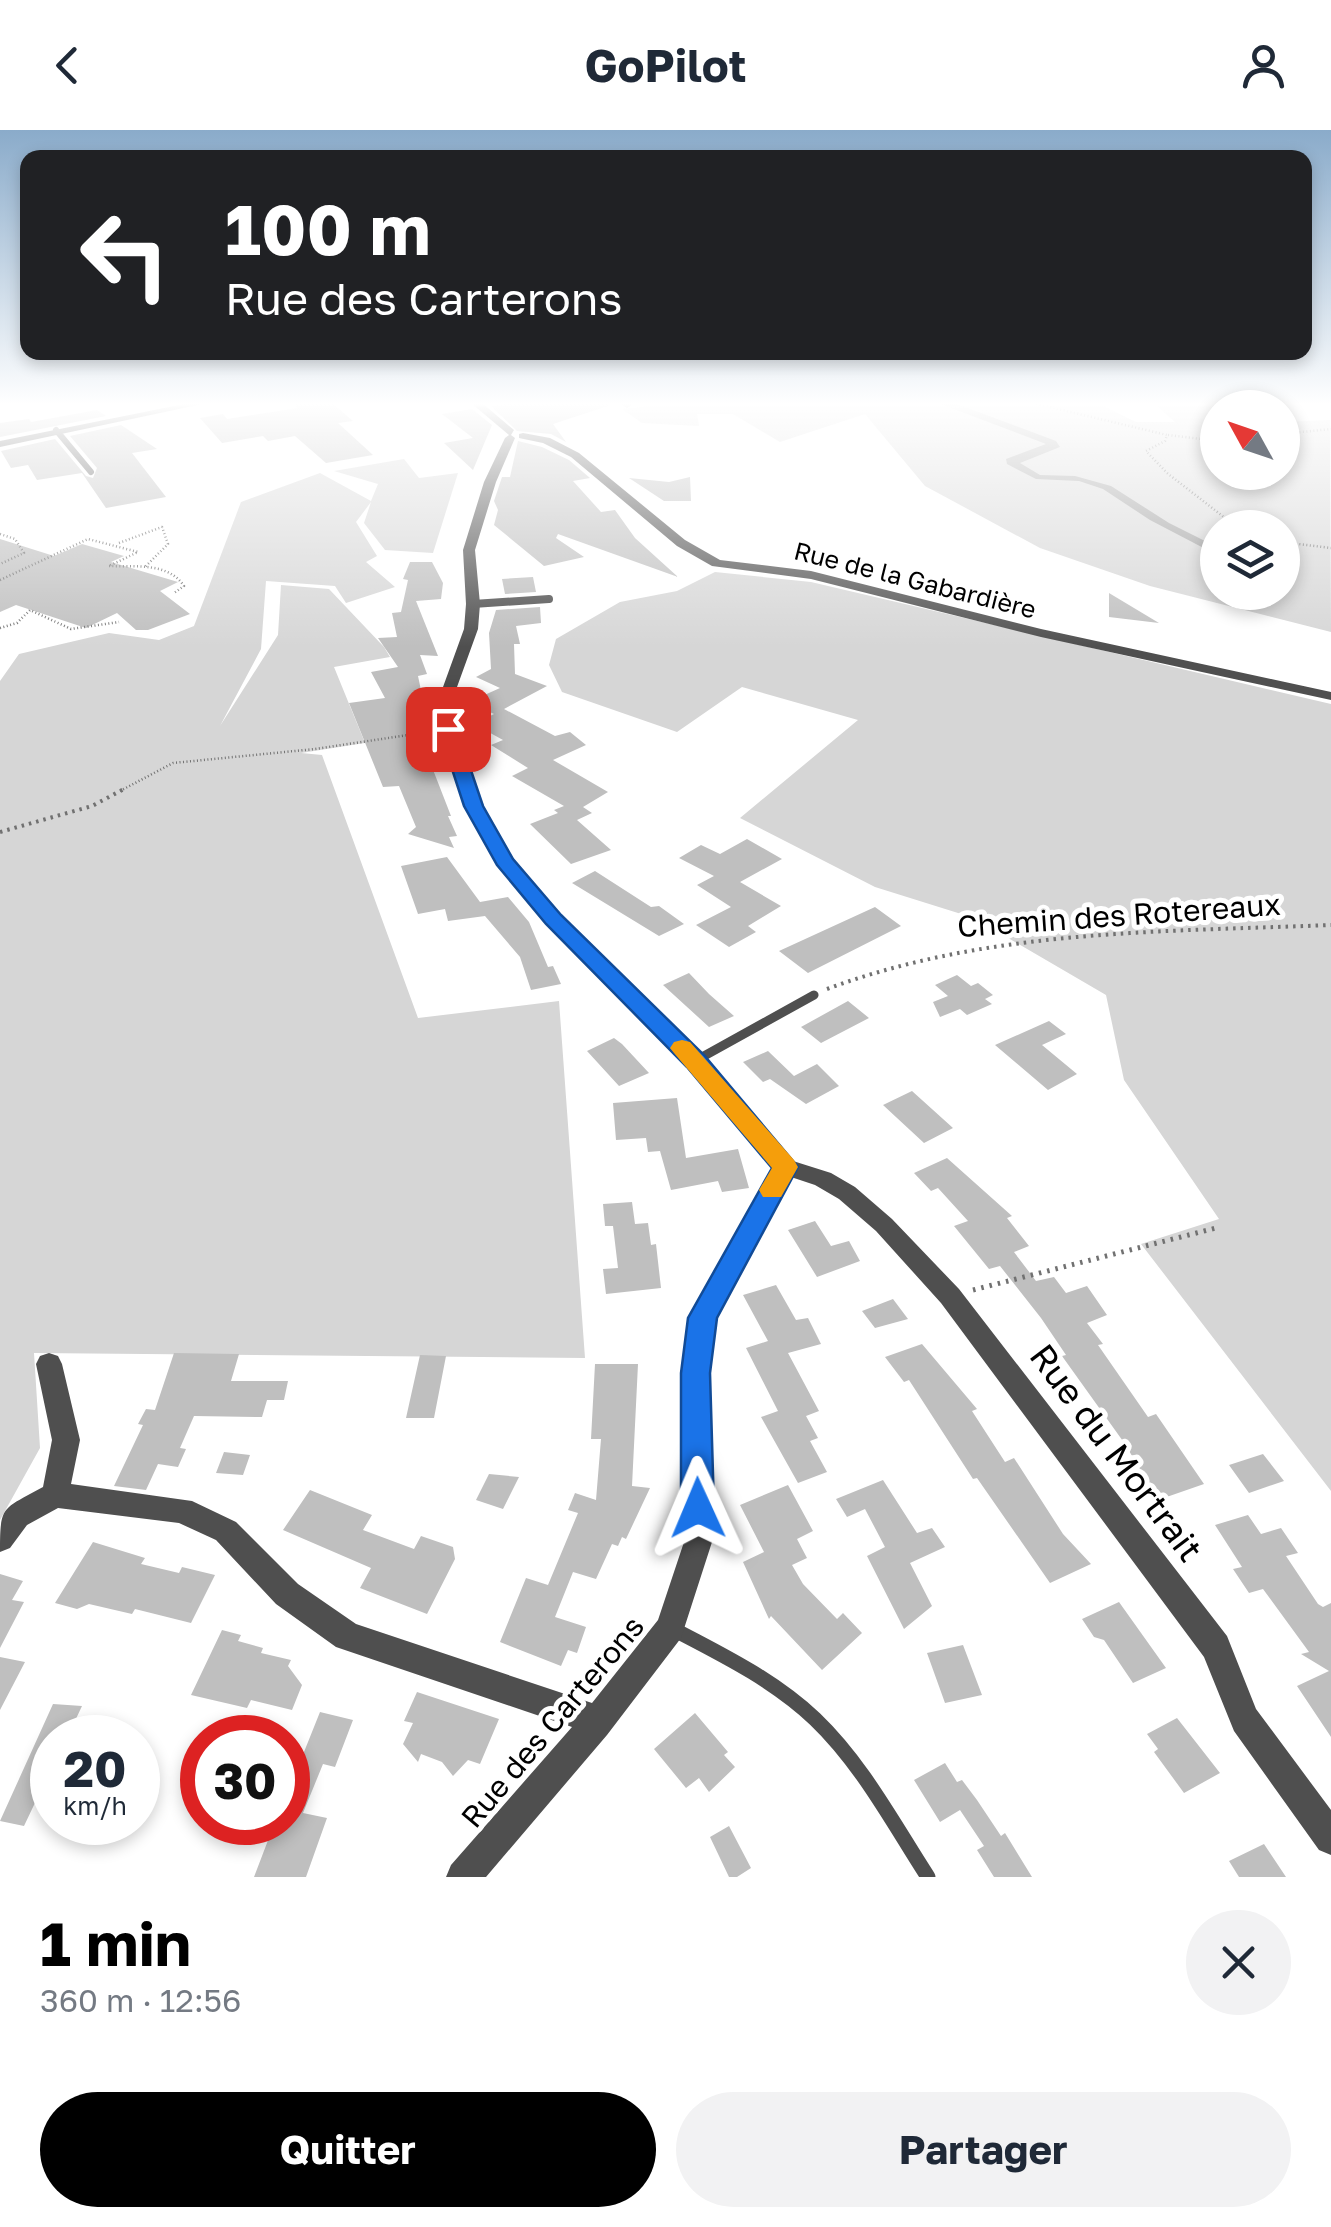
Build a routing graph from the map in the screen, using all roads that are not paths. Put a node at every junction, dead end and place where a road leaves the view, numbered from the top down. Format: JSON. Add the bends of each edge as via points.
{"nodes":[{"id":1,"x":489,"y":485,"type":"edge"},
{"id":2,"x":611,"y":485,"type":"edge"},
{"id":3,"x":549,"y":599,"type":"dead end"},
{"id":4,"x":473,"y":604,"type":"junction"},
{"id":5,"x":1331,"y":696,"type":"edge"},
{"id":6,"x":814,"y":995,"type":"road end"},
{"id":7,"x":696,"y":1061,"type":"junction"},
{"id":8,"x":785,"y":1167,"type":"junction"},
{"id":9,"x":49,"y":1364,"type":"dead end"},
{"id":10,"x":55,"y":1495,"type":"junction"},
{"id":11,"x":0,"y":1539,"type":"edge"},
{"id":12,"x":670,"y":1628,"type":"junction"},
{"id":13,"x":596,"y":1724,"type":"junction"},
{"id":14,"x":1331,"y":1838,"type":"edge"},
{"id":15,"x":463,"y":1877,"type":"edge"},
{"id":16,"x":928,"y":1877,"type":"edge"}],
"edges":[{"from":1,"to":4,"type":"street","via":[[469,550]]},
{"from":2,"to":5,"type":"street","name":"Rue de la Gabardière","via":[[680,543],[717,563],[849,583]]},
{"from":3,"to":4,"type":"lane"},
{"from":4,"to":7,"type":"street","via":[[450,687],[448,729],[474,806],[504,861],[554,919]]},
{"from":6,"to":7,"type":"lane"},
{"from":7,"to":8,"type":"street"},
{"from":8,"to":12,"type":"street","name":"Rue des Carterons","via":[[703,1318],[696,1373],[698,1542]]},
{"from":8,"to":14,"type":"street","name":"Rue du Mortrait","via":[[848,1193],[950,1296],[1216,1647],[1246,1720]]},
{"from":9,"to":10,"type":"street","via":[[66,1440]]},
{"from":10,"to":11,"type":"street","via":[[17,1516]]},
{"from":10,"to":13,"type":"street","via":[[182,1510],[226,1531],[286,1594],[347,1636],[487,1680]]},
{"from":12,"to":13,"type":"street","name":"Rue des Carterons"},
{"from":12,"to":16,"type":"lane","via":[[812,1716],[840,1746]]},
{"from":13,"to":15,"type":"street","name":"Rue des Carterons"}]}
